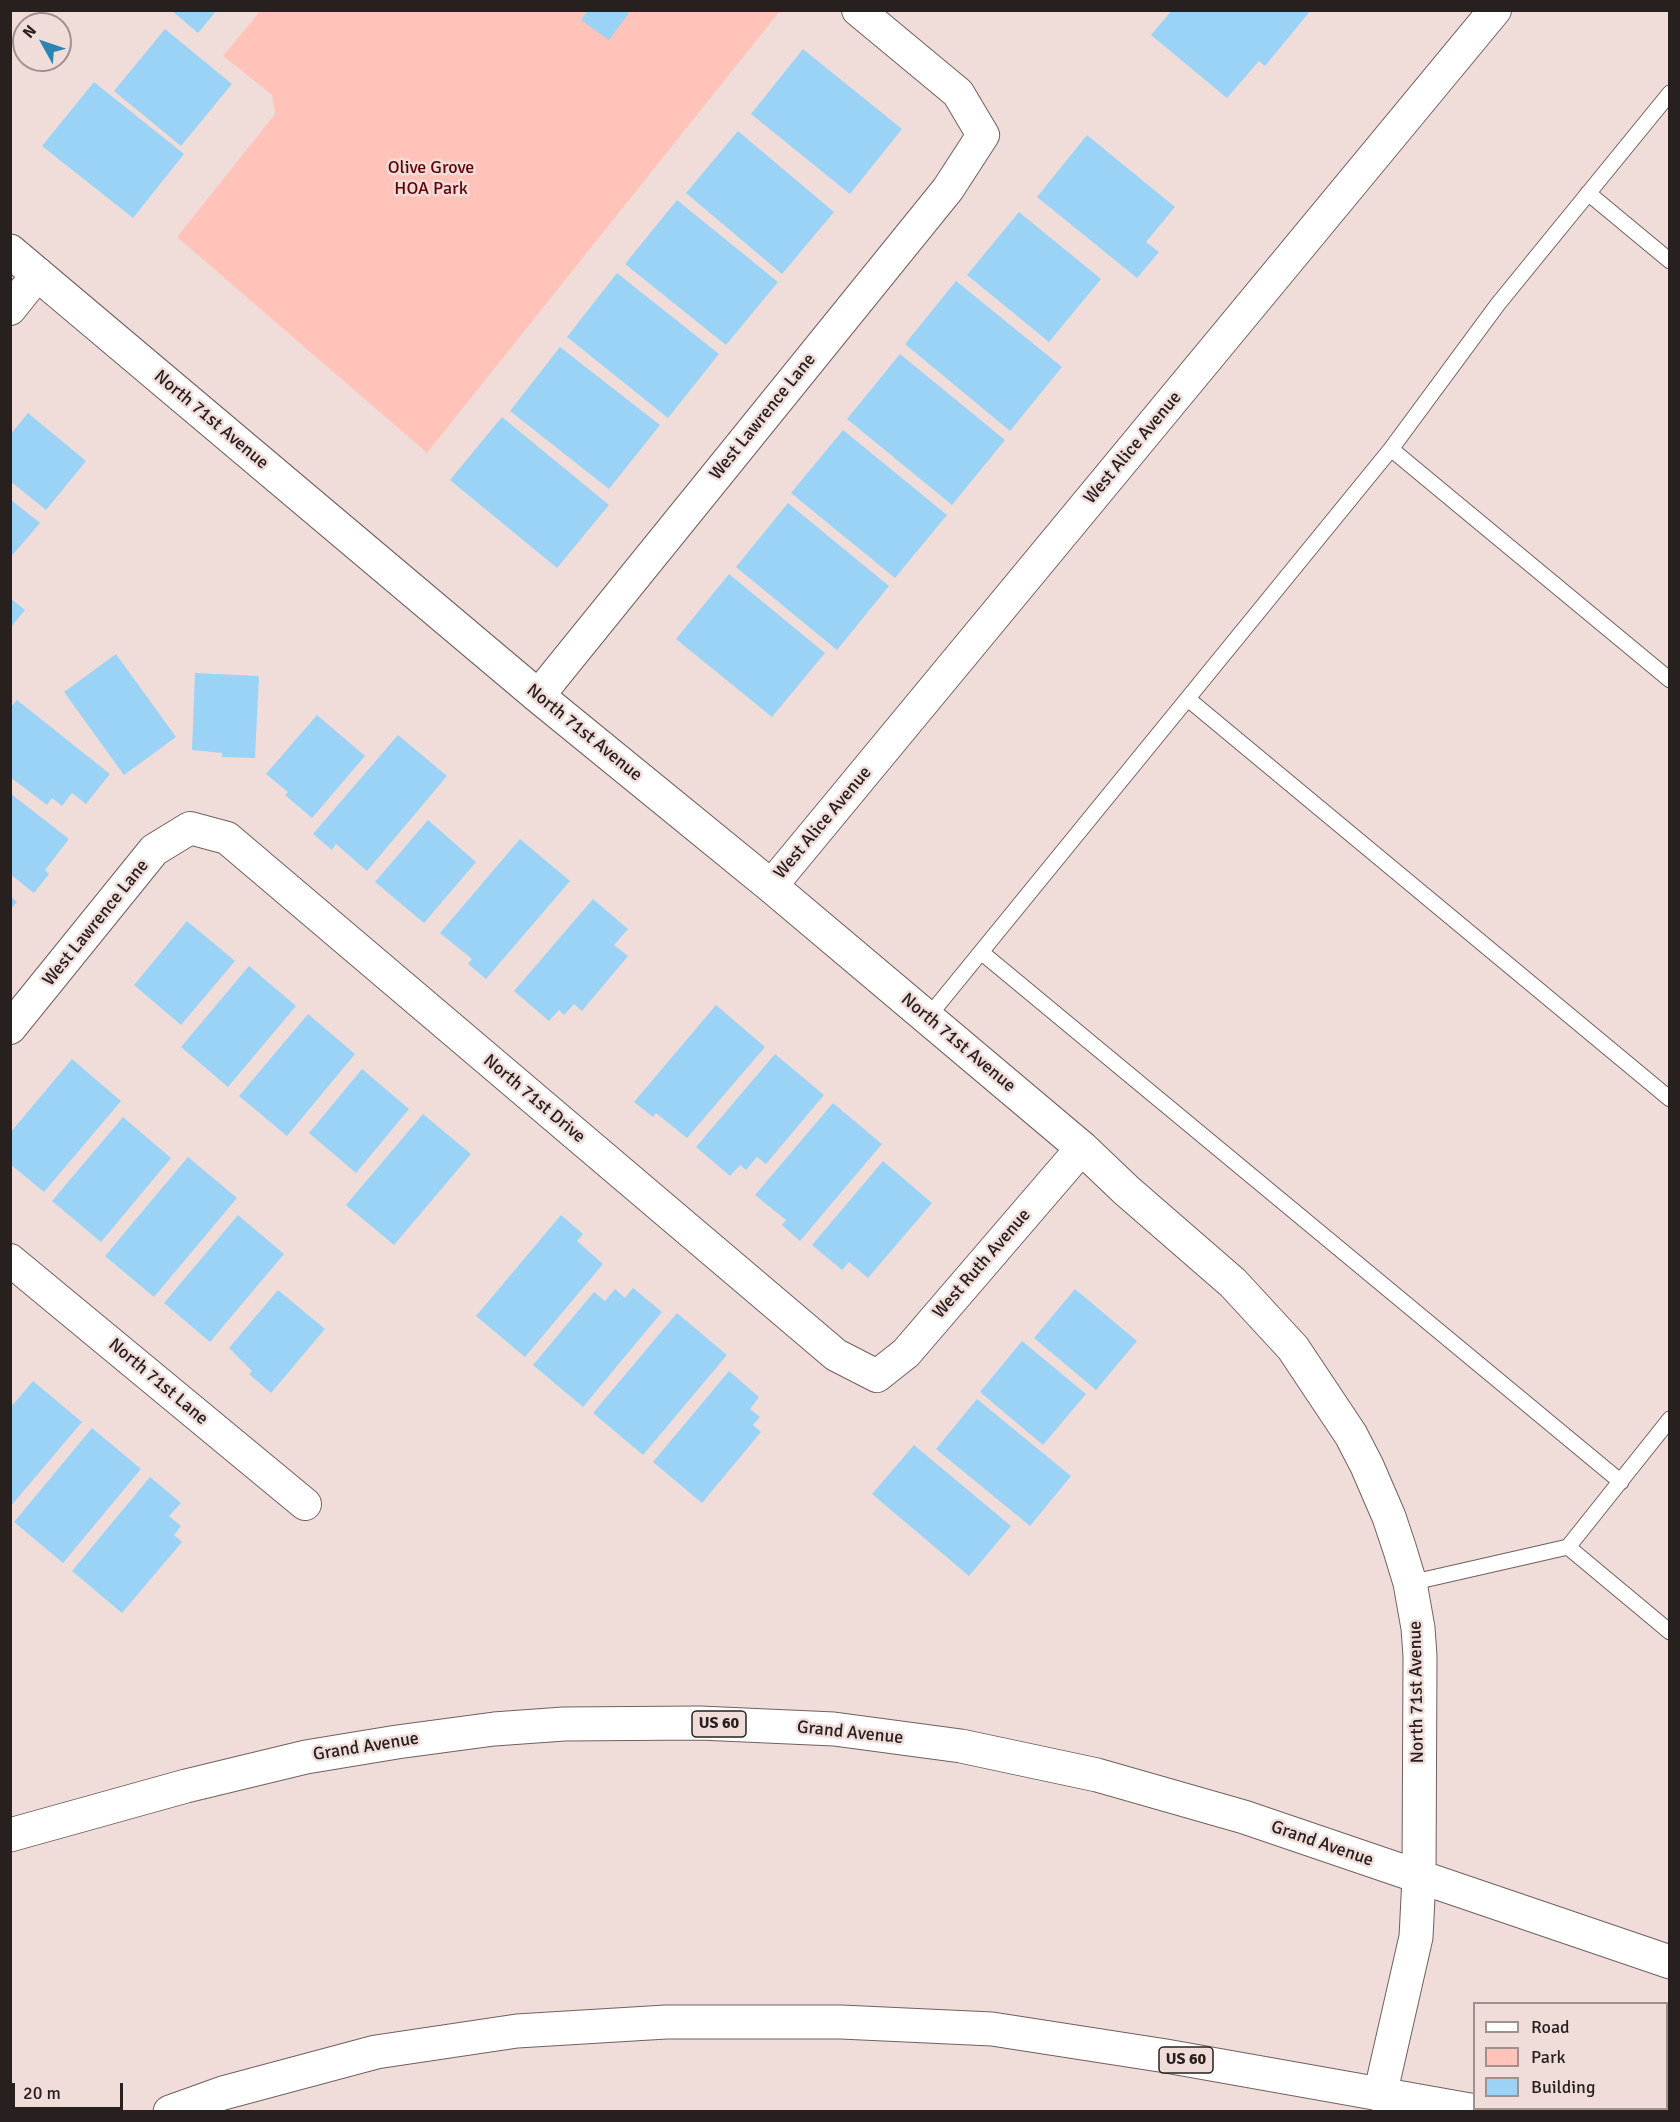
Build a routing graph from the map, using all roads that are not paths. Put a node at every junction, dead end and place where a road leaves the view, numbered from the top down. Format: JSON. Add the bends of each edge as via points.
{"nodes":[{"id":1,"x":858,"y":10,"type":"edge"},
{"id":2,"x":1495,"y":10,"type":"edge"},
{"id":3,"x":1670,"y":93,"type":"edge"},
{"id":4,"x":1588,"y":193,"type":"junction"},
{"id":5,"x":10,"y":251,"type":"edge"},
{"id":6,"x":1670,"y":261,"type":"edge"},
{"id":7,"x":38,"y":274,"type":"junction"},
{"id":8,"x":10,"y":309,"type":"edge"},
{"id":9,"x":1391,"y":450,"type":"junction"},
{"id":10,"x":1670,"y":680,"type":"edge"},
{"id":11,"x":538,"y":696,"type":"junction"},
{"id":12,"x":1188,"y":699,"type":"junction"},
{"id":13,"x":190,"y":828,"type":"joint"},
{"id":14,"x":771,"y":886,"type":"junction"},
{"id":15,"x":981,"y":952,"type":"junction"},
{"id":16,"x":928,"y":1017,"type":"junction"},
{"id":17,"x":10,"y":1028,"type":"edge"},
{"id":18,"x":1670,"y":1099,"type":"edge"},
{"id":19,"x":1082,"y":1148,"type":"junction"},
{"id":20,"x":10,"y":1260,"type":"edge"},
{"id":21,"x":877,"y":1376,"type":"joint"},
{"id":22,"x":1670,"y":1419,"type":"edge"},
{"id":23,"x":1620,"y":1482,"type":"junction"},
{"id":24,"x":305,"y":1504,"type":"dead end"},
{"id":25,"x":1568,"y":1547,"type":"junction"},
{"id":26,"x":1410,"y":1583,"type":"junction"},
{"id":27,"x":1670,"y":1632,"type":"edge"},
{"id":28,"x":10,"y":1835,"type":"edge"},
{"id":29,"x":1419,"y":1878,"type":"junction"},
{"id":30,"x":1670,"y":1962,"type":"edge"},
{"id":31,"x":1380,"y":2095,"type":"junction"},
{"id":32,"x":170,"y":2112,"type":"edge"},
{"id":33,"x":1480,"y":2112,"type":"edge"}],
"edges":[{"from":1,"to":11,"type":"street","name":"West Lawrence Lane","via":[[958,93],[983,135],[948,189]]},
{"from":2,"to":14,"type":"street","name":"West Alice Avenue"},
{"from":3,"to":4,"type":"lane"},
{"from":4,"to":6,"type":"lane"},
{"from":4,"to":9,"type":"lane","via":[[1498,304]]},
{"from":5,"to":7,"type":"main road","name":"North 71st Avenue"},
{"from":7,"to":8,"type":"street"},
{"from":7,"to":11,"type":"main road","name":"North 71st Avenue"},
{"from":9,"to":10,"type":"lane"},
{"from":9,"to":12,"type":"lane"},
{"from":11,"to":14,"type":"main road","name":"North 71st Avenue"},
{"from":12,"to":15,"type":"lane"},
{"from":12,"to":18,"type":"lane"},
{"from":13,"to":17,"type":"street","name":"West Lawrence Lane","via":[[154,850]]},
{"from":13,"to":21,"type":"street","name":"North 71st Drive","via":[[226,838],[836,1355]]},
{"from":14,"to":16,"type":"main road","name":"North 71st Avenue"},
{"from":15,"to":16,"type":"lane"},
{"from":15,"to":23,"type":"lane"},
{"from":16,"to":19,"type":"main road","name":"North 71st Avenue"},
{"from":19,"to":21,"type":"street","name":"West Ruth Avenue","via":[[906,1353]]},
{"from":19,"to":26,"type":"main road","name":"North 71st Avenue","via":[[1233,1283],[1293,1348],[1331,1402],[1361,1456],[1389,1517]]},
{"from":20,"to":24,"type":"street","name":"North 71st Lane"},
{"from":22,"to":23,"type":"lane"},
{"from":23,"to":25,"type":"lane"},
{"from":25,"to":26,"type":"lane"},
{"from":25,"to":27,"type":"lane"},
{"from":26,"to":29,"type":"main road","name":"North 71st Avenue","via":[[1420,1656]]},
{"from":28,"to":29,"type":"main road","name":"Grand Avenue","number":"US 60","via":[[306,1757],[396,1742],[564,1724],[700,1723],[834,1729],[962,1746],[1097,1775],[1244,1817]]},
{"from":29,"to":30,"type":"main road","name":"Grand Avenue","number":"US 60"},
{"from":29,"to":31,"type":"main road","name":"North 71st Avenue","via":[[1416,1937]]},
{"from":31,"to":32,"type":"main road","number":"US 60","via":[[992,2029],[841,2022],[666,2022],[517,2031],[376,2052],[223,2093]]},
{"from":31,"to":33,"type":"main road","number":"US 60"}]}
